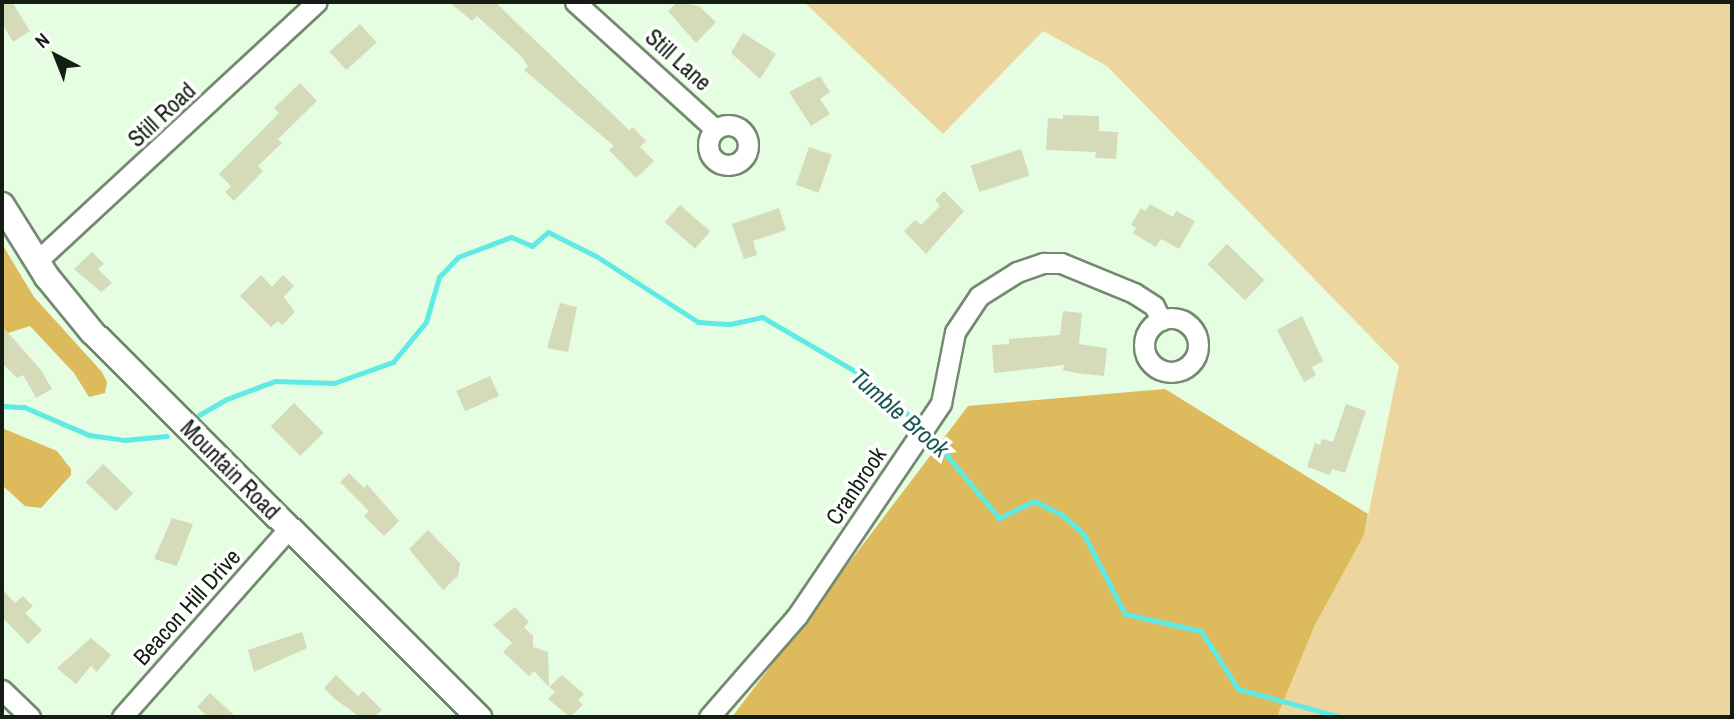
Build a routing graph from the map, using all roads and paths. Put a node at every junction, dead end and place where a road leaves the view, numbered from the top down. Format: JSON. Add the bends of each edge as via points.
{"nodes":[{"id":1,"x":317,"y":2,"type":"edge"},
{"id":2,"x":575,"y":2,"type":"edge"},
{"id":3,"x":715,"y":129,"type":"dead end"},
{"id":4,"x":2,"y":205,"type":"edge"},
{"id":5,"x":37,"y":261,"type":"junction"},
{"id":6,"x":1161,"y":320,"type":"dead end"},
{"id":7,"x":289,"y":528,"type":"junction"},
{"id":8,"x":2,"y":690,"type":"edge"},
{"id":9,"x":30,"y":717,"type":"edge"},
{"id":10,"x":121,"y":717,"type":"edge"},
{"id":11,"x":479,"y":717,"type":"edge"},
{"id":12,"x":709,"y":717,"type":"edge"}],
"edges":[{"from":1,"to":5,"type":"street","name":"Still Road"},
{"from":2,"to":3,"type":"street","name":"Still Lane"},
{"from":4,"to":5,"type":"main road","name":"Mountain Road"},
{"from":5,"to":7,"type":"main road","name":"Mountain Road","via":[[92,332]]},
{"from":6,"to":12,"type":"street","name":"Cranbrook","via":[[1154,306],[1134,293],[1075,267],[1043,263],[1017,272],[979,296],[960,318],[946,389],[933,415],[797,616]]},
{"from":7,"to":10,"type":"street","name":"Beacon Hill Drive"},
{"from":7,"to":11,"type":"main road","name":"Mountain Road"},
{"from":8,"to":9,"type":"street"}]}
